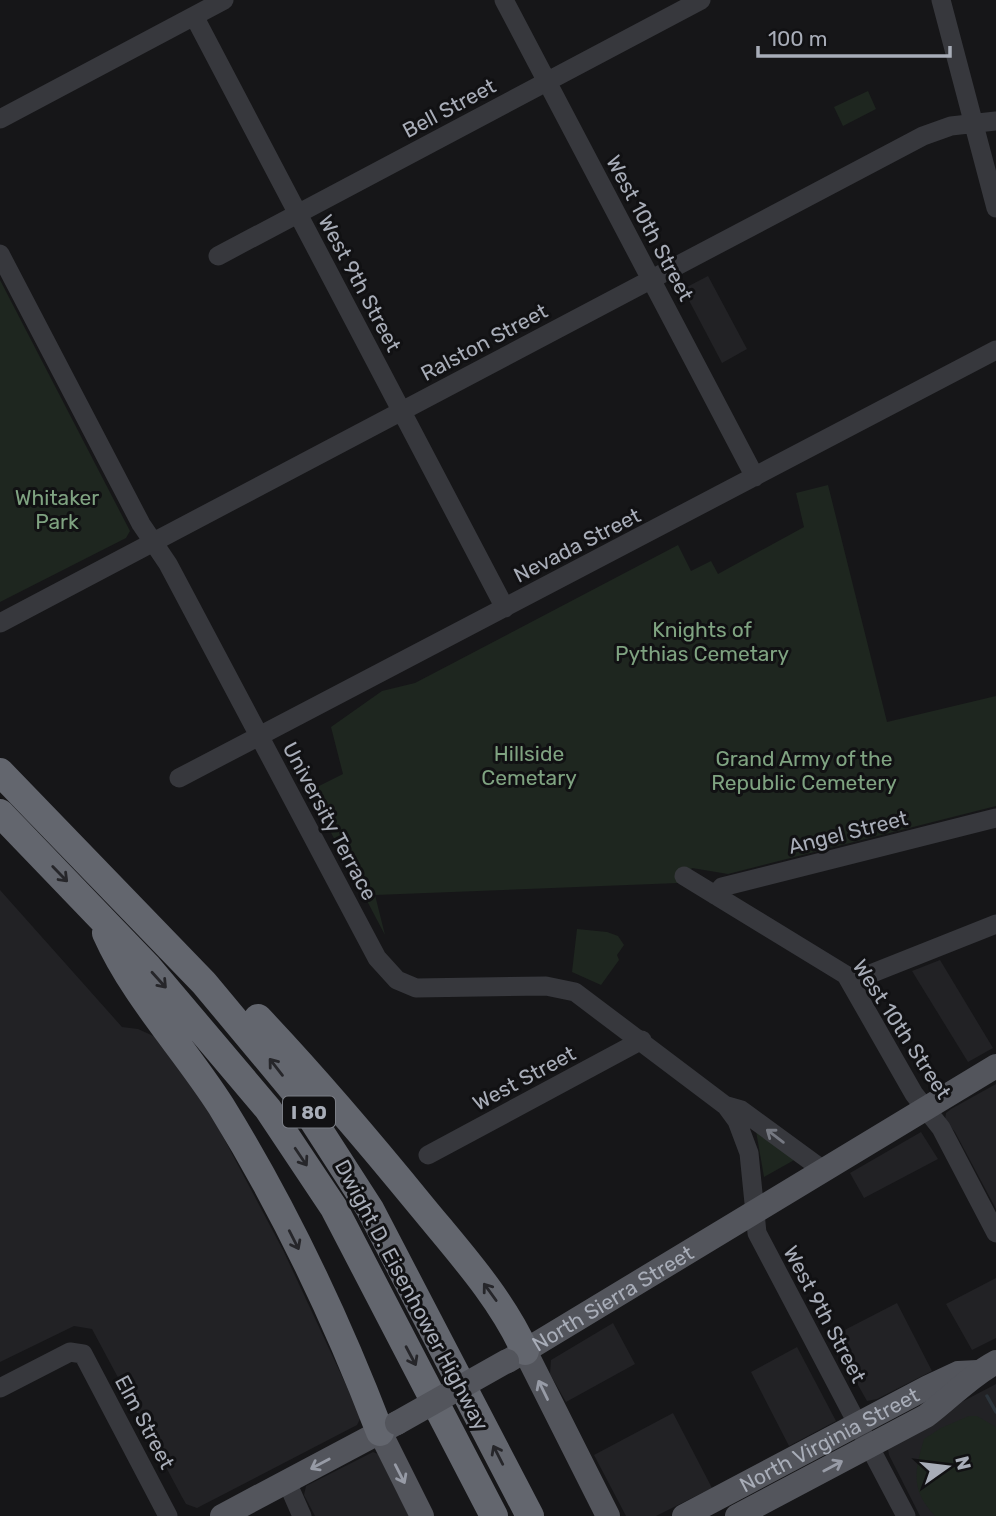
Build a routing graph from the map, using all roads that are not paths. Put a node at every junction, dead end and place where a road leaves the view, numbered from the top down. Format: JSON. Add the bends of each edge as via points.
{"nodes":[{"id":1,"x":224,"y":0,"type":"edge"},
{"id":2,"x":504,"y":0,"type":"edge"},
{"id":3,"x":701,"y":0,"type":"edge"},
{"id":4,"x":941,"y":0,"type":"edge"},
{"id":5,"x":194,"y":16,"type":"junction"},
{"id":6,"x":547,"y":81,"type":"junction"},
{"id":7,"x":0,"y":119,"type":"edge"},
{"id":8,"x":996,"y":121,"type":"edge"},
{"id":9,"x":974,"y":125,"type":"junction"},
{"id":10,"x":996,"y":208,"type":"edge"},
{"id":11,"x":298,"y":214,"type":"junction"},
{"id":12,"x":0,"y":254,"type":"edge"},
{"id":13,"x":218,"y":256,"type":"dead end"},
{"id":14,"x":652,"y":279,"type":"junction"},
{"id":15,"x":996,"y":350,"type":"edge"},
{"id":16,"x":401,"y":411,"type":"junction"},
{"id":17,"x":755,"y":477,"type":"junction"},
{"id":18,"x":153,"y":541,"type":"junction"},
{"id":19,"x":505,"y":608,"type":"junction"},
{"id":20,"x":0,"y":623,"type":"edge"},
{"id":21,"x":260,"y":737,"type":"junction"},
{"id":22,"x":0,"y":765,"type":"edge"},
{"id":23,"x":0,"y":772,"type":"edge"},
{"id":24,"x":178,"y":778,"type":"dead end"},
{"id":25,"x":0,"y":813,"type":"edge"},
{"id":26,"x":996,"y":818,"type":"edge"},
{"id":27,"x":684,"y":876,"type":"dead end"},
{"id":28,"x":715,"y":895,"type":"junction"},
{"id":29,"x":96,"y":912,"type":"junction"},
{"id":30,"x":996,"y":924,"type":"edge"},
{"id":31,"x":850,"y":982,"type":"junction"},
{"id":32,"x":642,"y":1040,"type":"junction"},
{"id":33,"x":996,"y":1066,"type":"edge"},
{"id":34,"x":726,"y":1106,"type":"junction"},
{"id":35,"x":925,"y":1108,"type":"junction"},
{"id":36,"x":428,"y":1155,"type":"dead end"},
{"id":37,"x":823,"y":1170,"type":"junction"},
{"id":38,"x":753,"y":1213,"type":"junction"},
{"id":39,"x":996,"y":1233,"type":"edge"},
{"id":40,"x":516,"y":1356,"type":"junction"},
{"id":41,"x":987,"y":1367,"type":"edge"},
{"id":42,"x":0,"y":1388,"type":"edge"},
{"id":43,"x":388,"y":1427,"type":"junction"},
{"id":44,"x":863,"y":1435,"type":"junction"},
{"id":45,"x":286,"y":1482,"type":"junction"},
{"id":46,"x":168,"y":1516,"type":"edge"},
{"id":47,"x":222,"y":1516,"type":"edge"},
{"id":48,"x":302,"y":1516,"type":"edge"},
{"id":49,"x":422,"y":1516,"type":"edge"},
{"id":50,"x":494,"y":1516,"type":"edge"},
{"id":51,"x":530,"y":1516,"type":"edge"},
{"id":52,"x":608,"y":1516,"type":"edge"},
{"id":53,"x":684,"y":1516,"type":"edge"},
{"id":54,"x":737,"y":1516,"type":"edge"},
{"id":55,"x":906,"y":1516,"type":"edge"}],
"edges":[{"from":1,"to":5,"type":"street"},
{"from":2,"to":6,"type":"street","name":"West 10th Street"},
{"from":3,"to":6,"type":"street","name":"Bell Street"},
{"from":4,"to":9,"type":"street"},
{"from":5,"to":7,"type":"street"},
{"from":5,"to":11,"type":"street","name":"West 9th Street"},
{"from":6,"to":11,"type":"street","name":"Bell Street"},
{"from":6,"to":14,"type":"street","name":"West 10th Street"},
{"from":8,"to":9,"type":"street","name":"Ralston Street"},
{"from":9,"to":10,"type":"street"},
{"from":9,"to":14,"type":"street","name":"Ralston Street","via":[[951,126],[923,136]]},
{"from":11,"to":13,"type":"street","name":"Bell Street"},
{"from":11,"to":16,"type":"street","name":"West 9th Street"},
{"from":12,"to":18,"type":"street","name":"University Terrace"},
{"from":14,"to":16,"type":"street","name":"Ralston Street"},
{"from":14,"to":17,"type":"street","name":"West 10th Street"},
{"from":15,"to":17,"type":"street","name":"Nevada Street"},
{"from":16,"to":18,"type":"street","name":"Ralston Street"},
{"from":16,"to":19,"type":"street","name":"West 9th Street"},
{"from":17,"to":19,"type":"street","name":"Nevada Street"},
{"from":18,"to":20,"type":"street","name":"Ralston Street"},
{"from":18,"to":21,"type":"street","name":"University Terrace"},
{"from":19,"to":21,"type":"street","name":"Nevada Street"},
{"from":21,"to":24,"type":"street","name":"Nevada Street"},
{"from":21,"to":32,"type":"street","name":"University Terrace","via":[[377,958],[397,980],[416,988],[562,988],[587,998]]},
{"from":40,"to":22,"type":"highway","one_way":true,"via":[[505,1312],[322,1086],[87,842]]},
{"from":51,"to":23,"type":"highway","name":"Dwight D. Eisenhower Highway","number":"I 80","one_way":true,"via":[[370,1209],[294,1091],[204,983]]},
{"from":25,"to":29,"type":"highway","name":"Dwight D. Eisenhower Highway","number":"I 80","one_way":true},
{"from":26,"to":28,"type":"street","name":"Angel Street","via":[[722,887]]},
{"from":27,"to":28,"type":"street","name":"West 10th Street"},
{"from":28,"to":31,"type":"street","name":"West 10th Street","via":[[841,969]]},
{"from":29,"to":43,"type":"highway","one_way":true,"via":[[121,967],[247,1150]]},
{"from":29,"to":50,"type":"highway","name":"Dwight D. Eisenhower Highway","number":"I 80","one_way":true,"via":[[231,1061],[302,1158],[334,1209]]},
{"from":30,"to":31,"type":"street"},
{"from":31,"to":35,"type":"street","name":"West 10th Street"},
{"from":32,"to":34,"type":"street","name":"University Terrace"},
{"from":32,"to":36,"type":"street","name":"West Street"},
{"from":33,"to":35,"type":"main road","name":"North Sierra Street"},
{"from":37,"to":34,"type":"street","one_way":true,"via":[[741,1110]]},
{"from":34,"to":38,"type":"street","name":"University Terrace","via":[[746,1143]]},
{"from":35,"to":37,"type":"main road","name":"North Sierra Street"},
{"from":35,"to":39,"type":"street","name":"West 10th Street","via":[[941,1128]]},
{"from":37,"to":38,"type":"main road","name":"North Sierra Street"},
{"from":38,"to":40,"type":"main road","name":"North Sierra Street"},
{"from":38,"to":44,"type":"street","name":"West 9th Street","via":[[759,1238]]},
{"from":40,"to":43,"type":"main road","name":"North Sierra Street","bridge":true},
{"from":52,"to":40,"type":"main road","one_way":true},
{"from":41,"to":44,"type":"main road","name":"North Virginia Street","via":[[958,1373]]},
{"from":42,"to":46,"type":"street","name":"Elm Street","via":[[70,1352],[79,1352]]},
{"from":43,"to":45,"type":"main road","name":"North Sierra Street","one_way":true},
{"from":43,"to":49,"type":"main road","one_way":true},
{"from":44,"to":53,"type":"main road","name":"North Virginia Street"},
{"from":54,"to":44,"type":"main road","name":"North Virginia Street","one_way":true},
{"from":44,"to":55,"type":"street","name":"West 9th Street"},
{"from":45,"to":47,"type":"main road","name":"North Sierra Street"},
{"from":45,"to":48,"type":"street"}]}
